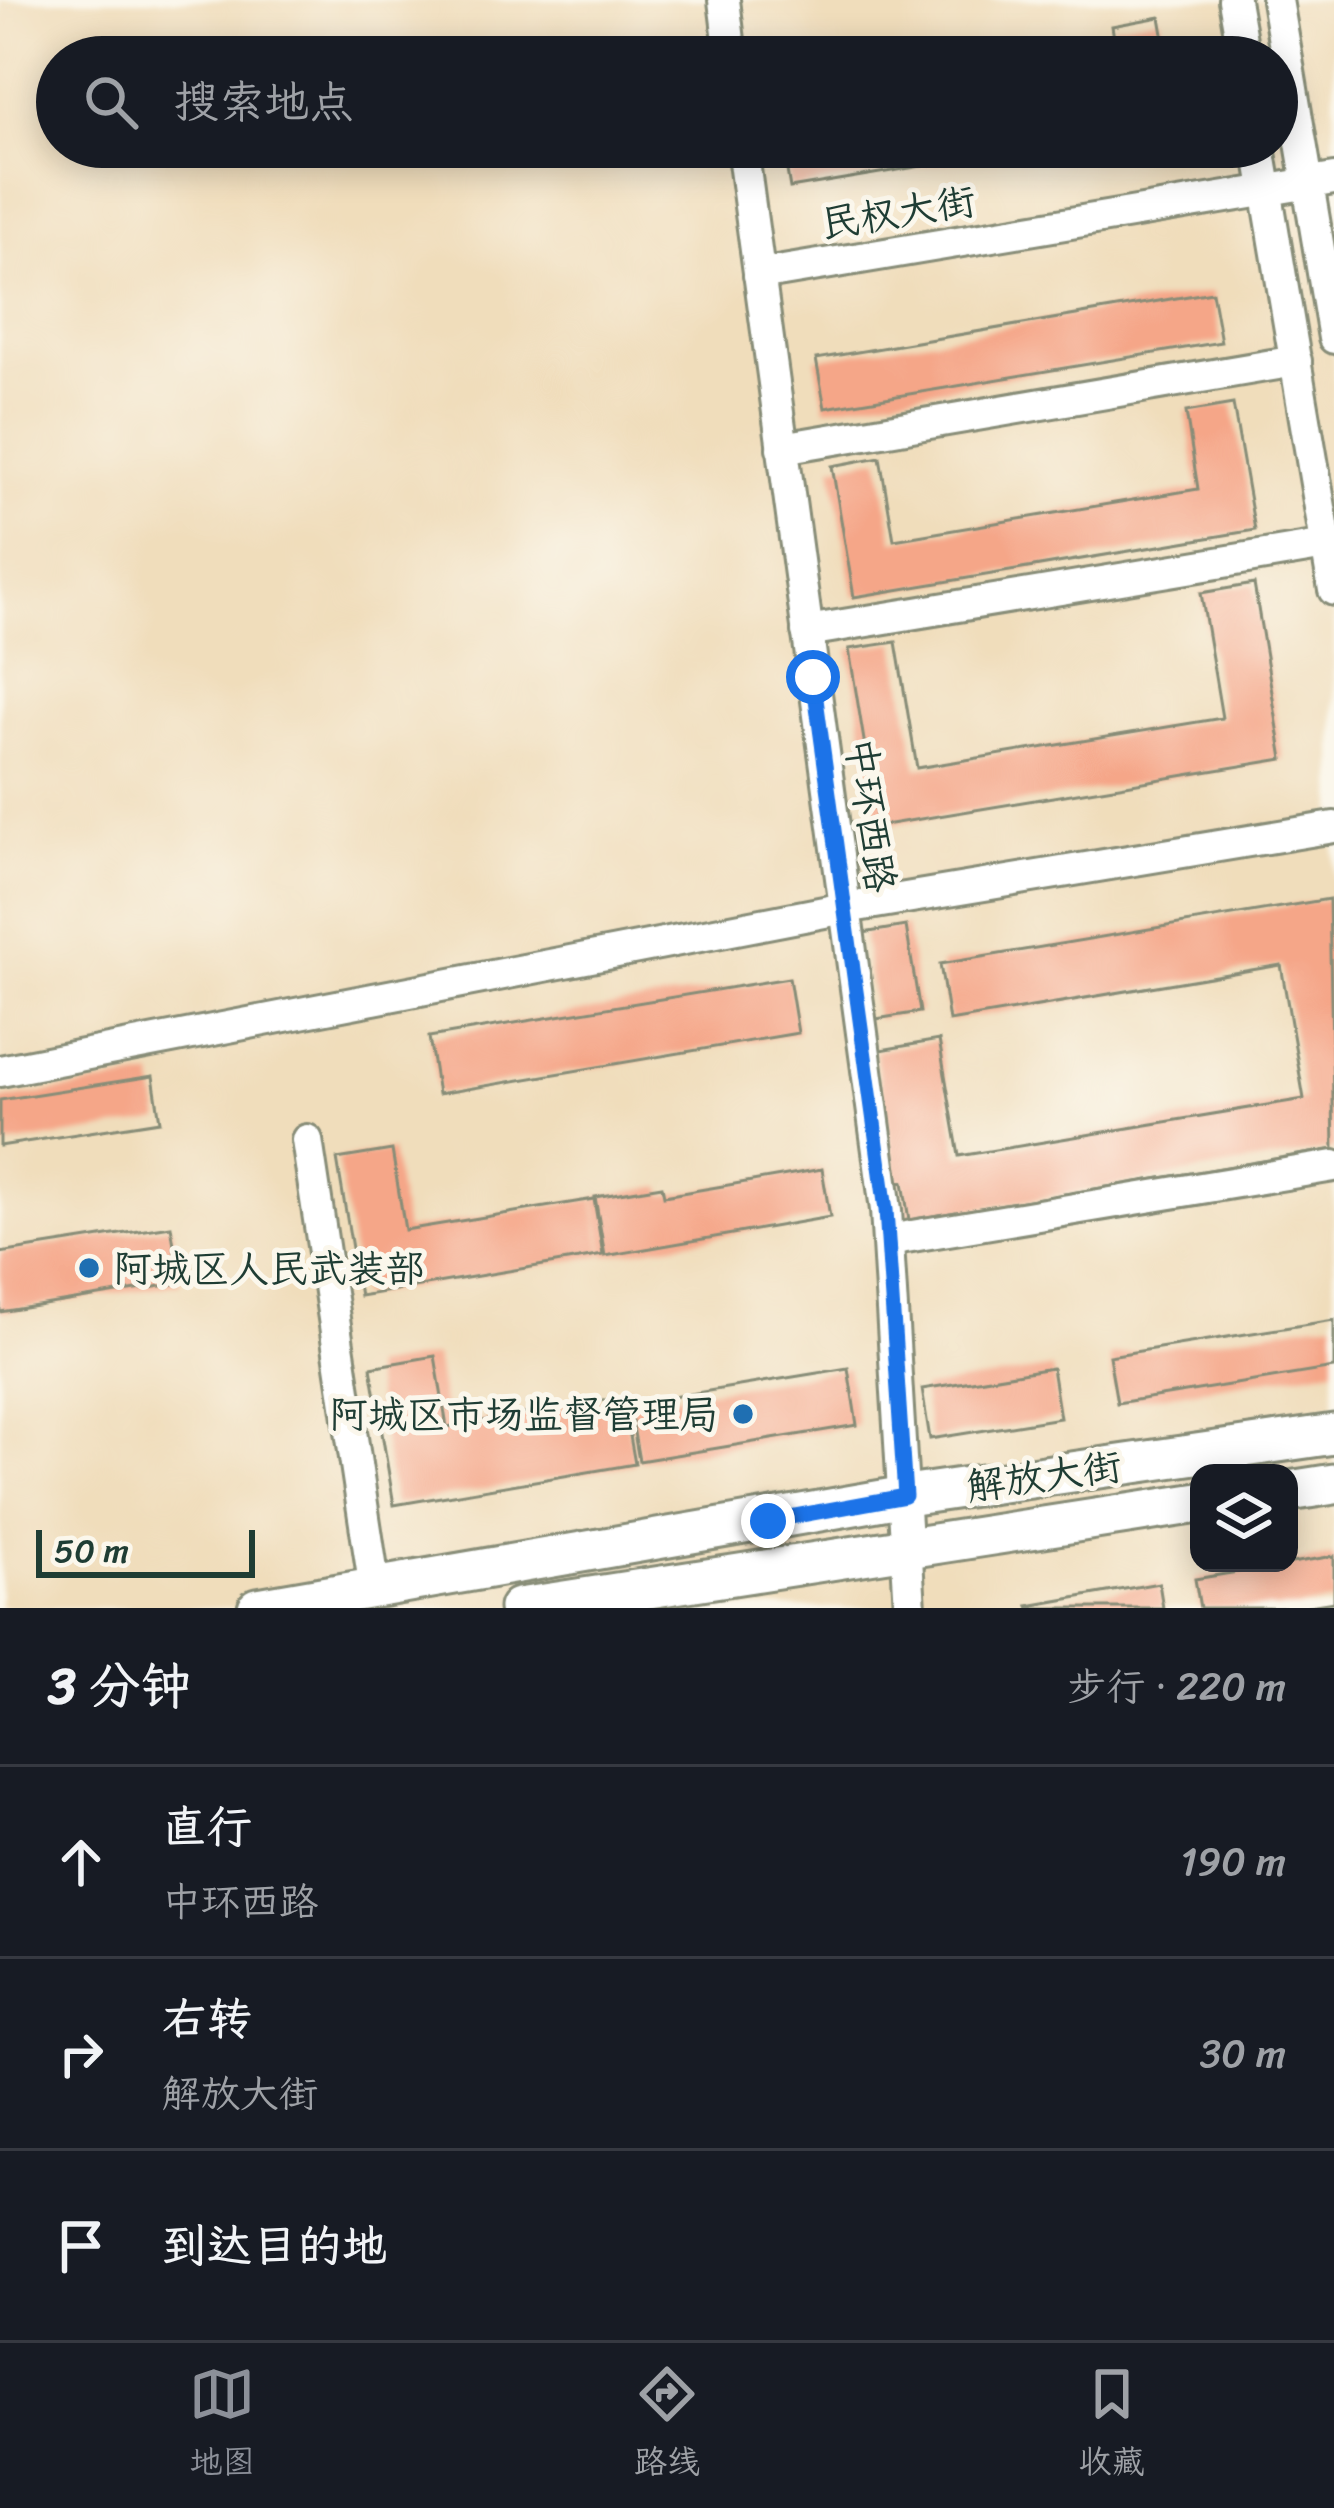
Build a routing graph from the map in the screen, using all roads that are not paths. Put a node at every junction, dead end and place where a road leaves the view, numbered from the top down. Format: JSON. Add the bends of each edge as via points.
{"nodes":[{"id":1,"x":724,"y":0,"type":"edge"},
{"id":2,"x":1234,"y":0,"type":"edge"},
{"id":3,"x":1277,"y":0,"type":"edge"},
{"id":4,"x":728,"y":36,"type":"edge"},
{"id":5,"x":1240,"y":36,"type":"edge"},
{"id":6,"x":1286,"y":36,"type":"edge"},
{"id":7,"x":1298,"y":87,"type":"edge"},
{"id":8,"x":745,"y":168,"type":"edge"},
{"id":9,"x":1263,"y":168,"type":"edge"},
{"id":10,"x":1321,"y":182,"type":"edge"},
{"id":11,"x":1267,"y":191,"type":"junction"},
{"id":12,"x":759,"y":275,"type":"junction"},
{"id":13,"x":1334,"y":338,"type":"edge"},
{"id":14,"x":1295,"y":361,"type":"junction"},
{"id":15,"x":782,"y":448,"type":"junction"},
{"id":16,"x":1326,"y":545,"type":"junction"},
{"id":17,"x":1334,"y":590,"type":"edge"},
{"id":18,"x":807,"y":631,"type":"junction"},
{"id":19,"x":1334,"y":827,"type":"edge"},
{"id":20,"x":844,"y":908,"type":"junction"},
{"id":21,"x":0,"y":1071,"type":"edge"},
{"id":22,"x":308,"y":1140,"type":"dead end"},
{"id":23,"x":1334,"y":1166,"type":"edge"},
{"id":24,"x":888,"y":1240,"type":"junction"},
{"id":25,"x":1334,"y":1434,"type":"edge"},
{"id":26,"x":1334,"y":1484,"type":"edge"},
{"id":27,"x":1298,"y":1490,"type":"edge"},
{"id":28,"x":905,"y":1496,"type":"junction"},
{"id":29,"x":1190,"y":1504,"type":"edge"},
{"id":30,"x":908,"y":1545,"type":"junction"},
{"id":31,"x":375,"y":1590,"type":"junction"},
{"id":32,"x":588,"y":1602,"type":"edge"},
{"id":33,"x":258,"y":1608,"type":"edge"},
{"id":34,"x":519,"y":1608,"type":"edge"},
{"id":35,"x":910,"y":1608,"type":"edge"}],
"edges":[{"from":1,"to":4,"type":"street"},
{"from":2,"to":5,"type":"street"},
{"from":3,"to":6,"type":"street"},
{"from":7,"to":10,"type":"street"},
{"from":8,"to":12,"type":"street","name":"中环西路"},
{"from":9,"to":11,"type":"street"},
{"from":10,"to":11,"type":"street","name":"民权大街"},
{"from":10,"to":13,"type":"street"},
{"from":11,"to":12,"type":"street","name":"民权大街"},
{"from":11,"to":14,"type":"street"},
{"from":12,"to":15,"type":"street","name":"中环西路"},
{"from":14,"to":15,"type":"street"},
{"from":14,"to":16,"type":"street"},
{"from":15,"to":18,"type":"street","name":"中环西路"},
{"from":16,"to":17,"type":"street"},
{"from":16,"to":18,"type":"street"},
{"from":18,"to":20,"type":"street","name":"中环西路"},
{"from":19,"to":20,"type":"street"},
{"from":20,"to":21,"type":"street"},
{"from":20,"to":24,"type":"street","name":"中环西路"},
{"from":22,"to":31,"type":"street"},
{"from":23,"to":24,"type":"street"},
{"from":24,"to":28,"type":"street","name":"中环西路"},
{"from":25,"to":28,"type":"main road","name":"解放大街"},
{"from":26,"to":27,"type":"main road"},
{"from":28,"to":30,"type":"street","name":"中环西路"},
{"from":28,"to":31,"type":"main road","name":"解放大街"},
{"from":29,"to":30,"type":"main road","name":"解放大街"},
{"from":30,"to":32,"type":"main road","name":"解放大街"},
{"from":30,"to":35,"type":"street","name":"中环西路"},
{"from":31,"to":33,"type":"main road","name":"解放大街"},
{"from":32,"to":34,"type":"main road","name":"解放大街"}]}
